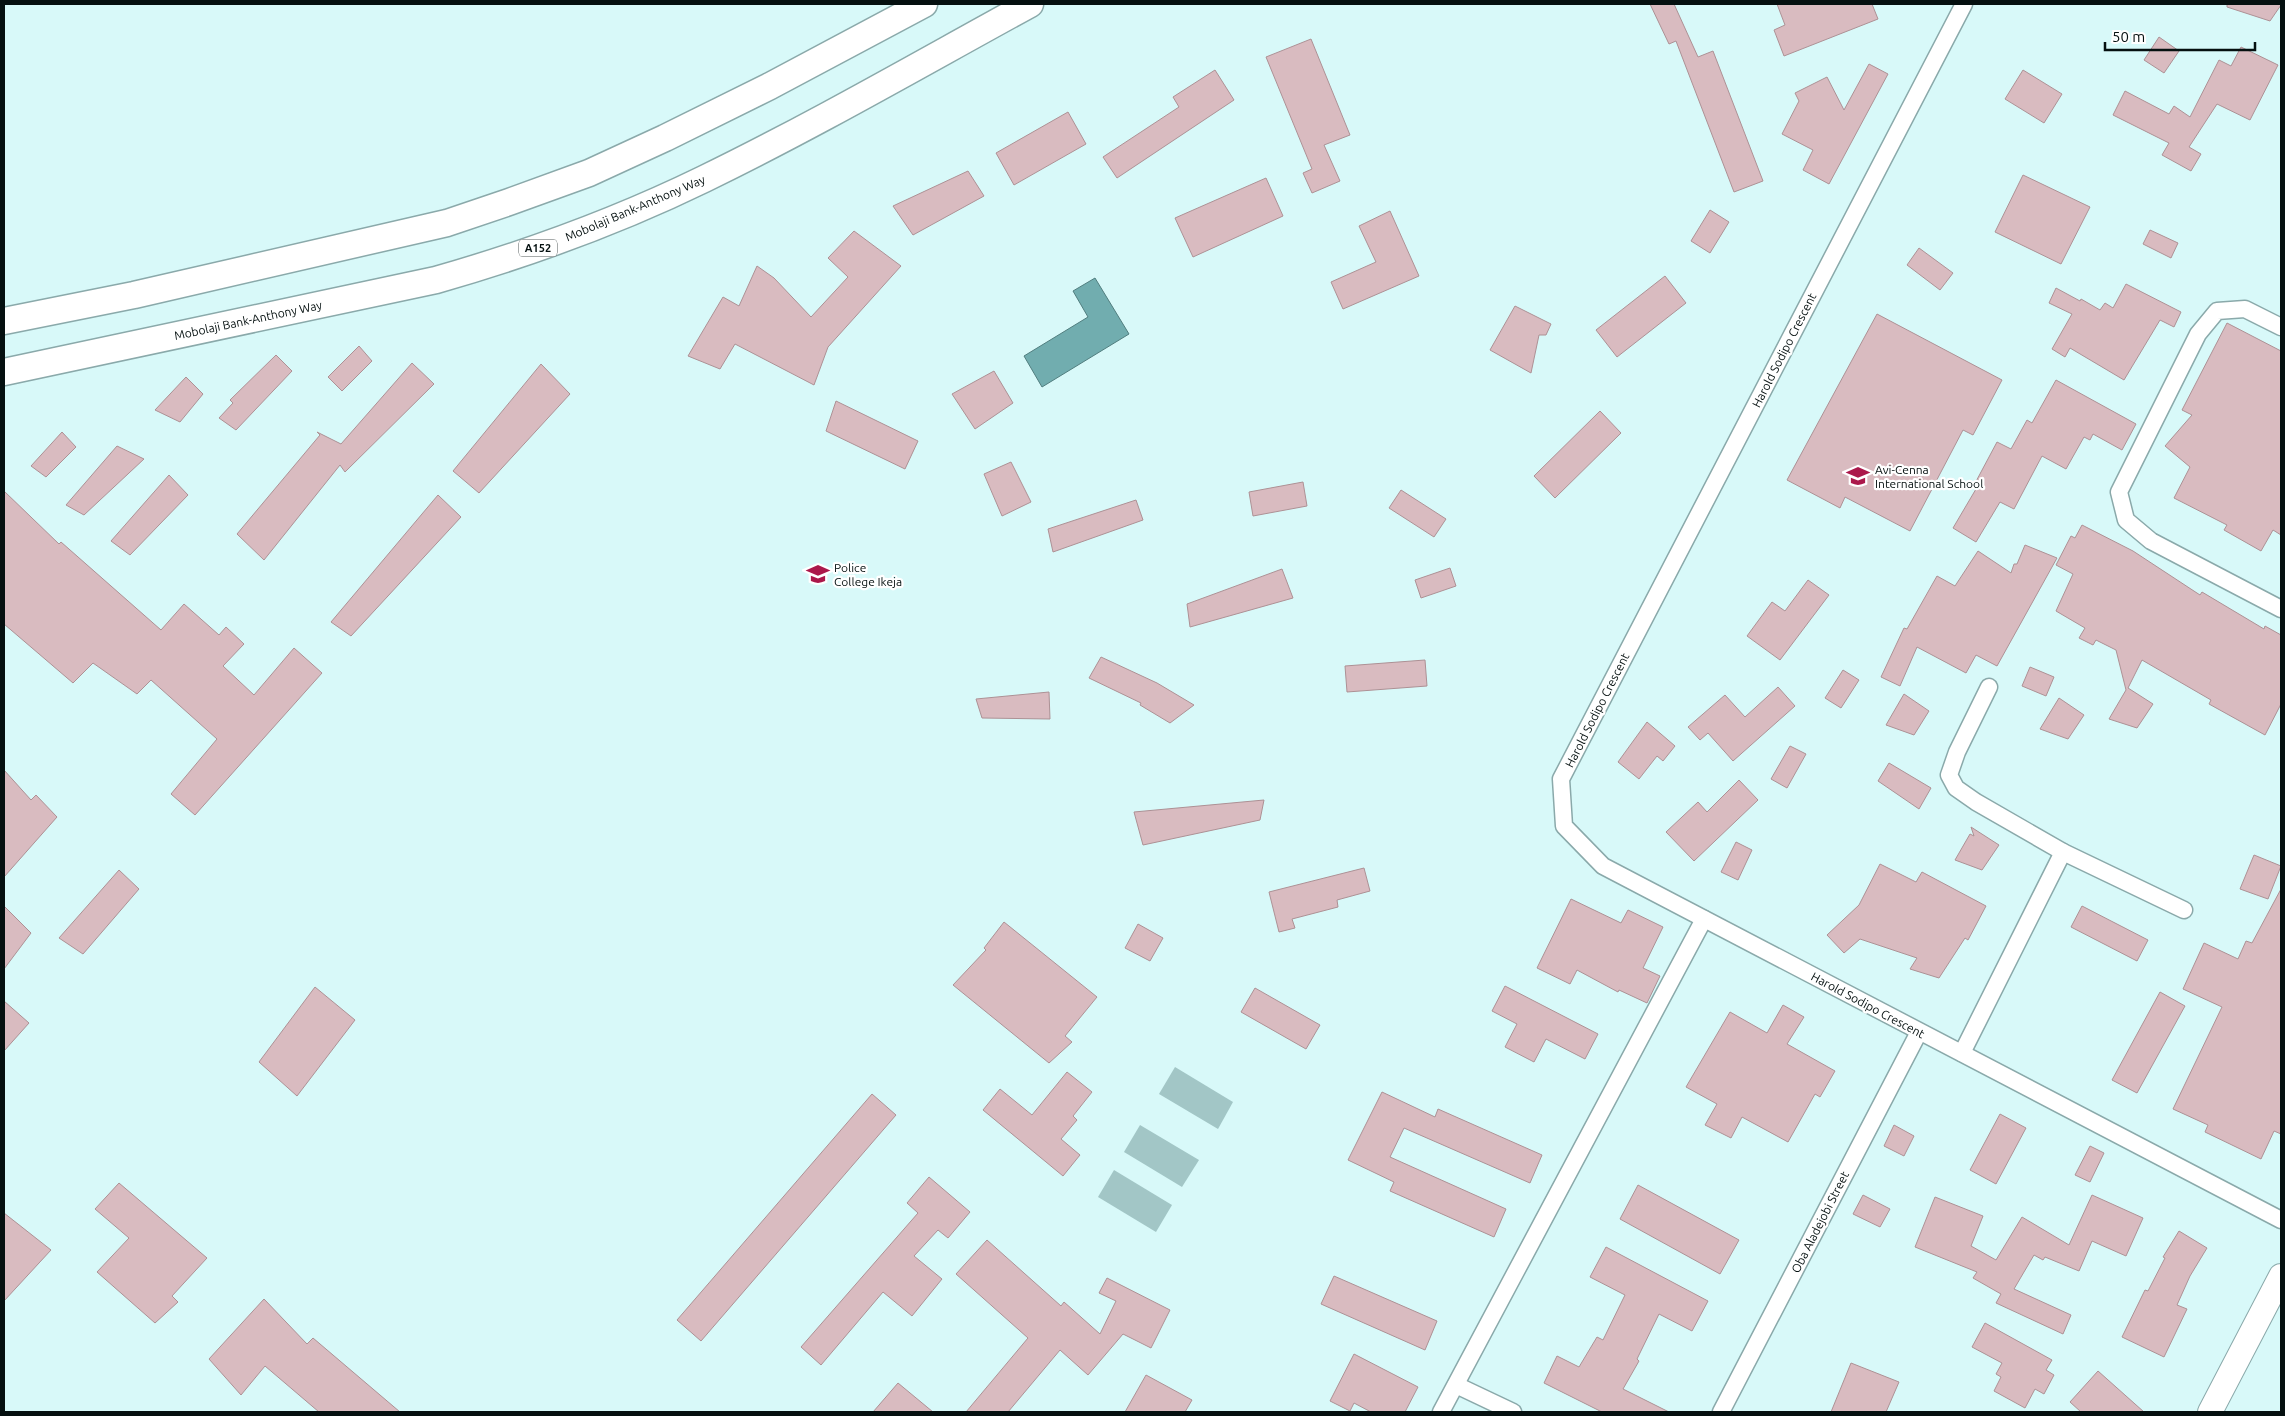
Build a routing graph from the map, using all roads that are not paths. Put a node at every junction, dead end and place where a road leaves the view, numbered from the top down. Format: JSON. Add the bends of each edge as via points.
{"nodes":[{"id":1,"x":924,"y":4,"type":"edge"},
{"id":2,"x":1030,"y":4,"type":"edge"},
{"id":3,"x":1964,"y":4,"type":"edge"},
{"id":4,"x":4,"y":321,"type":"edge"},
{"id":5,"x":2281,"y":327,"type":"edge"},
{"id":6,"x":4,"y":372,"type":"edge"},
{"id":7,"x":2281,"y":609,"type":"edge"},
{"id":8,"x":1989,"y":687,"type":"dead end"},
{"id":9,"x":2063,"y":852,"type":"junction"},
{"id":10,"x":2184,"y":910,"type":"dead end"},
{"id":11,"x":1704,"y":919,"type":"junction"},
{"id":12,"x":1919,"y":1032,"type":"junction"},
{"id":13,"x":1962,"y":1053,"type":"junction"},
{"id":14,"x":2281,"y":1220,"type":"edge"},
{"id":15,"x":2281,"y":1276,"type":"edge"},
{"id":16,"x":1456,"y":1385,"type":"junction"},
{"id":17,"x":1441,"y":1412,"type":"edge"},
{"id":18,"x":1513,"y":1412,"type":"edge"},
{"id":19,"x":1721,"y":1412,"type":"edge"},
{"id":20,"x":2210,"y":1412,"type":"edge"}],
"edges":[{"from":1,"to":4,"type":"main road","via":[[665,138],[589,173],[491,208],[447,223],[134,295]]},
{"from":2,"to":6,"type":"main road","name":"Mobolaji Bank-Anthony Way","number":"A152","via":[[704,179],[548,244],[436,280]]},
{"from":3,"to":11,"type":"street","name":"Harold Sodipo Crescent","via":[[1561,780],[1564,826],[1602,866]]},
{"from":5,"to":7,"type":"street","via":[[2245,309],[2218,311],[2198,334],[2119,492],[2126,520],[2150,541]]},
{"from":8,"to":9,"type":"street","via":[[1957,752],[1949,776],[1956,788],[1976,802]]},
{"from":9,"to":10,"type":"street"},
{"from":9,"to":13,"type":"street"},
{"from":11,"to":12,"type":"street","name":"Harold Sodipo Crescent"},
{"from":11,"to":16,"type":"street"},
{"from":12,"to":13,"type":"street","name":"Harold Sodipo Crescent"},
{"from":12,"to":19,"type":"street","name":"Oba Aladejobi Street"},
{"from":13,"to":14,"type":"street","name":"Harold Sodipo Crescent"},
{"from":15,"to":20,"type":"street"},
{"from":16,"to":17,"type":"street"},
{"from":16,"to":18,"type":"street"}]}
